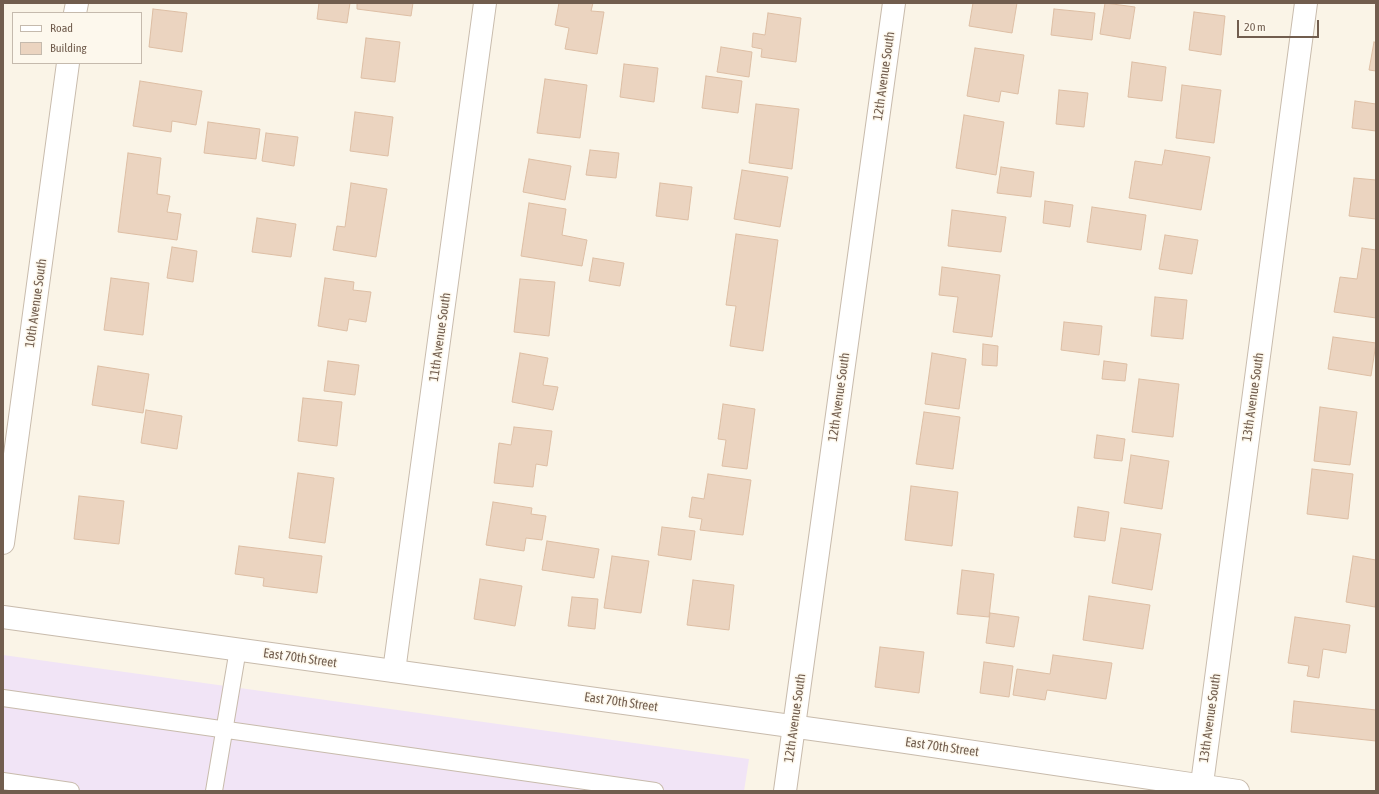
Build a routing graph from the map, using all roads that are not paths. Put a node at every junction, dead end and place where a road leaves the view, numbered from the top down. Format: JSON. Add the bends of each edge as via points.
{"nodes":[{"id":1,"x":485,"y":3,"type":"edge"},
{"id":2,"x":894,"y":3,"type":"edge"},
{"id":3,"x":1306,"y":3,"type":"edge"},
{"id":4,"x":68,"y":64,"type":"edge"},
{"id":5,"x":3,"y":543,"type":"edge"},
{"id":6,"x":3,"y":617,"type":"edge"},
{"id":7,"x":238,"y":649,"type":"junction"},
{"id":8,"x":394,"y":671,"type":"junction"},
{"id":9,"x":3,"y":698,"type":"edge"},
{"id":10,"x":794,"y":726,"type":"junction"},
{"id":11,"x":224,"y":729,"type":"junction"},
{"id":12,"x":3,"y":781,"type":"edge"},
{"id":13,"x":1201,"y":788,"type":"edge"},
{"id":14,"x":71,"y":791,"type":"edge"},
{"id":15,"x":214,"y":791,"type":"edge"},
{"id":16,"x":655,"y":791,"type":"edge"},
{"id":17,"x":785,"y":791,"type":"edge"},
{"id":18,"x":1238,"y":791,"type":"edge"}],
"edges":[{"from":1,"to":8,"type":"street","name":"11th Avenue South"},
{"from":2,"to":10,"type":"street","name":"12th Avenue South"},
{"from":3,"to":13,"type":"street","name":"13th Avenue South"},
{"from":4,"to":5,"type":"street","name":"10th Avenue South"},
{"from":6,"to":7,"type":"street","name":"East 70th Street"},
{"from":7,"to":8,"type":"street","name":"East 70th Street"},
{"from":7,"to":11,"type":"lane"},
{"from":8,"to":10,"type":"street","name":"East 70th Street"},
{"from":9,"to":11,"type":"lane"},
{"from":10,"to":13,"type":"street","name":"East 70th Street"},
{"from":10,"to":17,"type":"street","name":"12th Avenue South"},
{"from":11,"to":15,"type":"lane"},
{"from":11,"to":16,"type":"lane"},
{"from":12,"to":14,"type":"lane"},
{"from":13,"to":18,"type":"street","name":"East 70th Street"}]}
